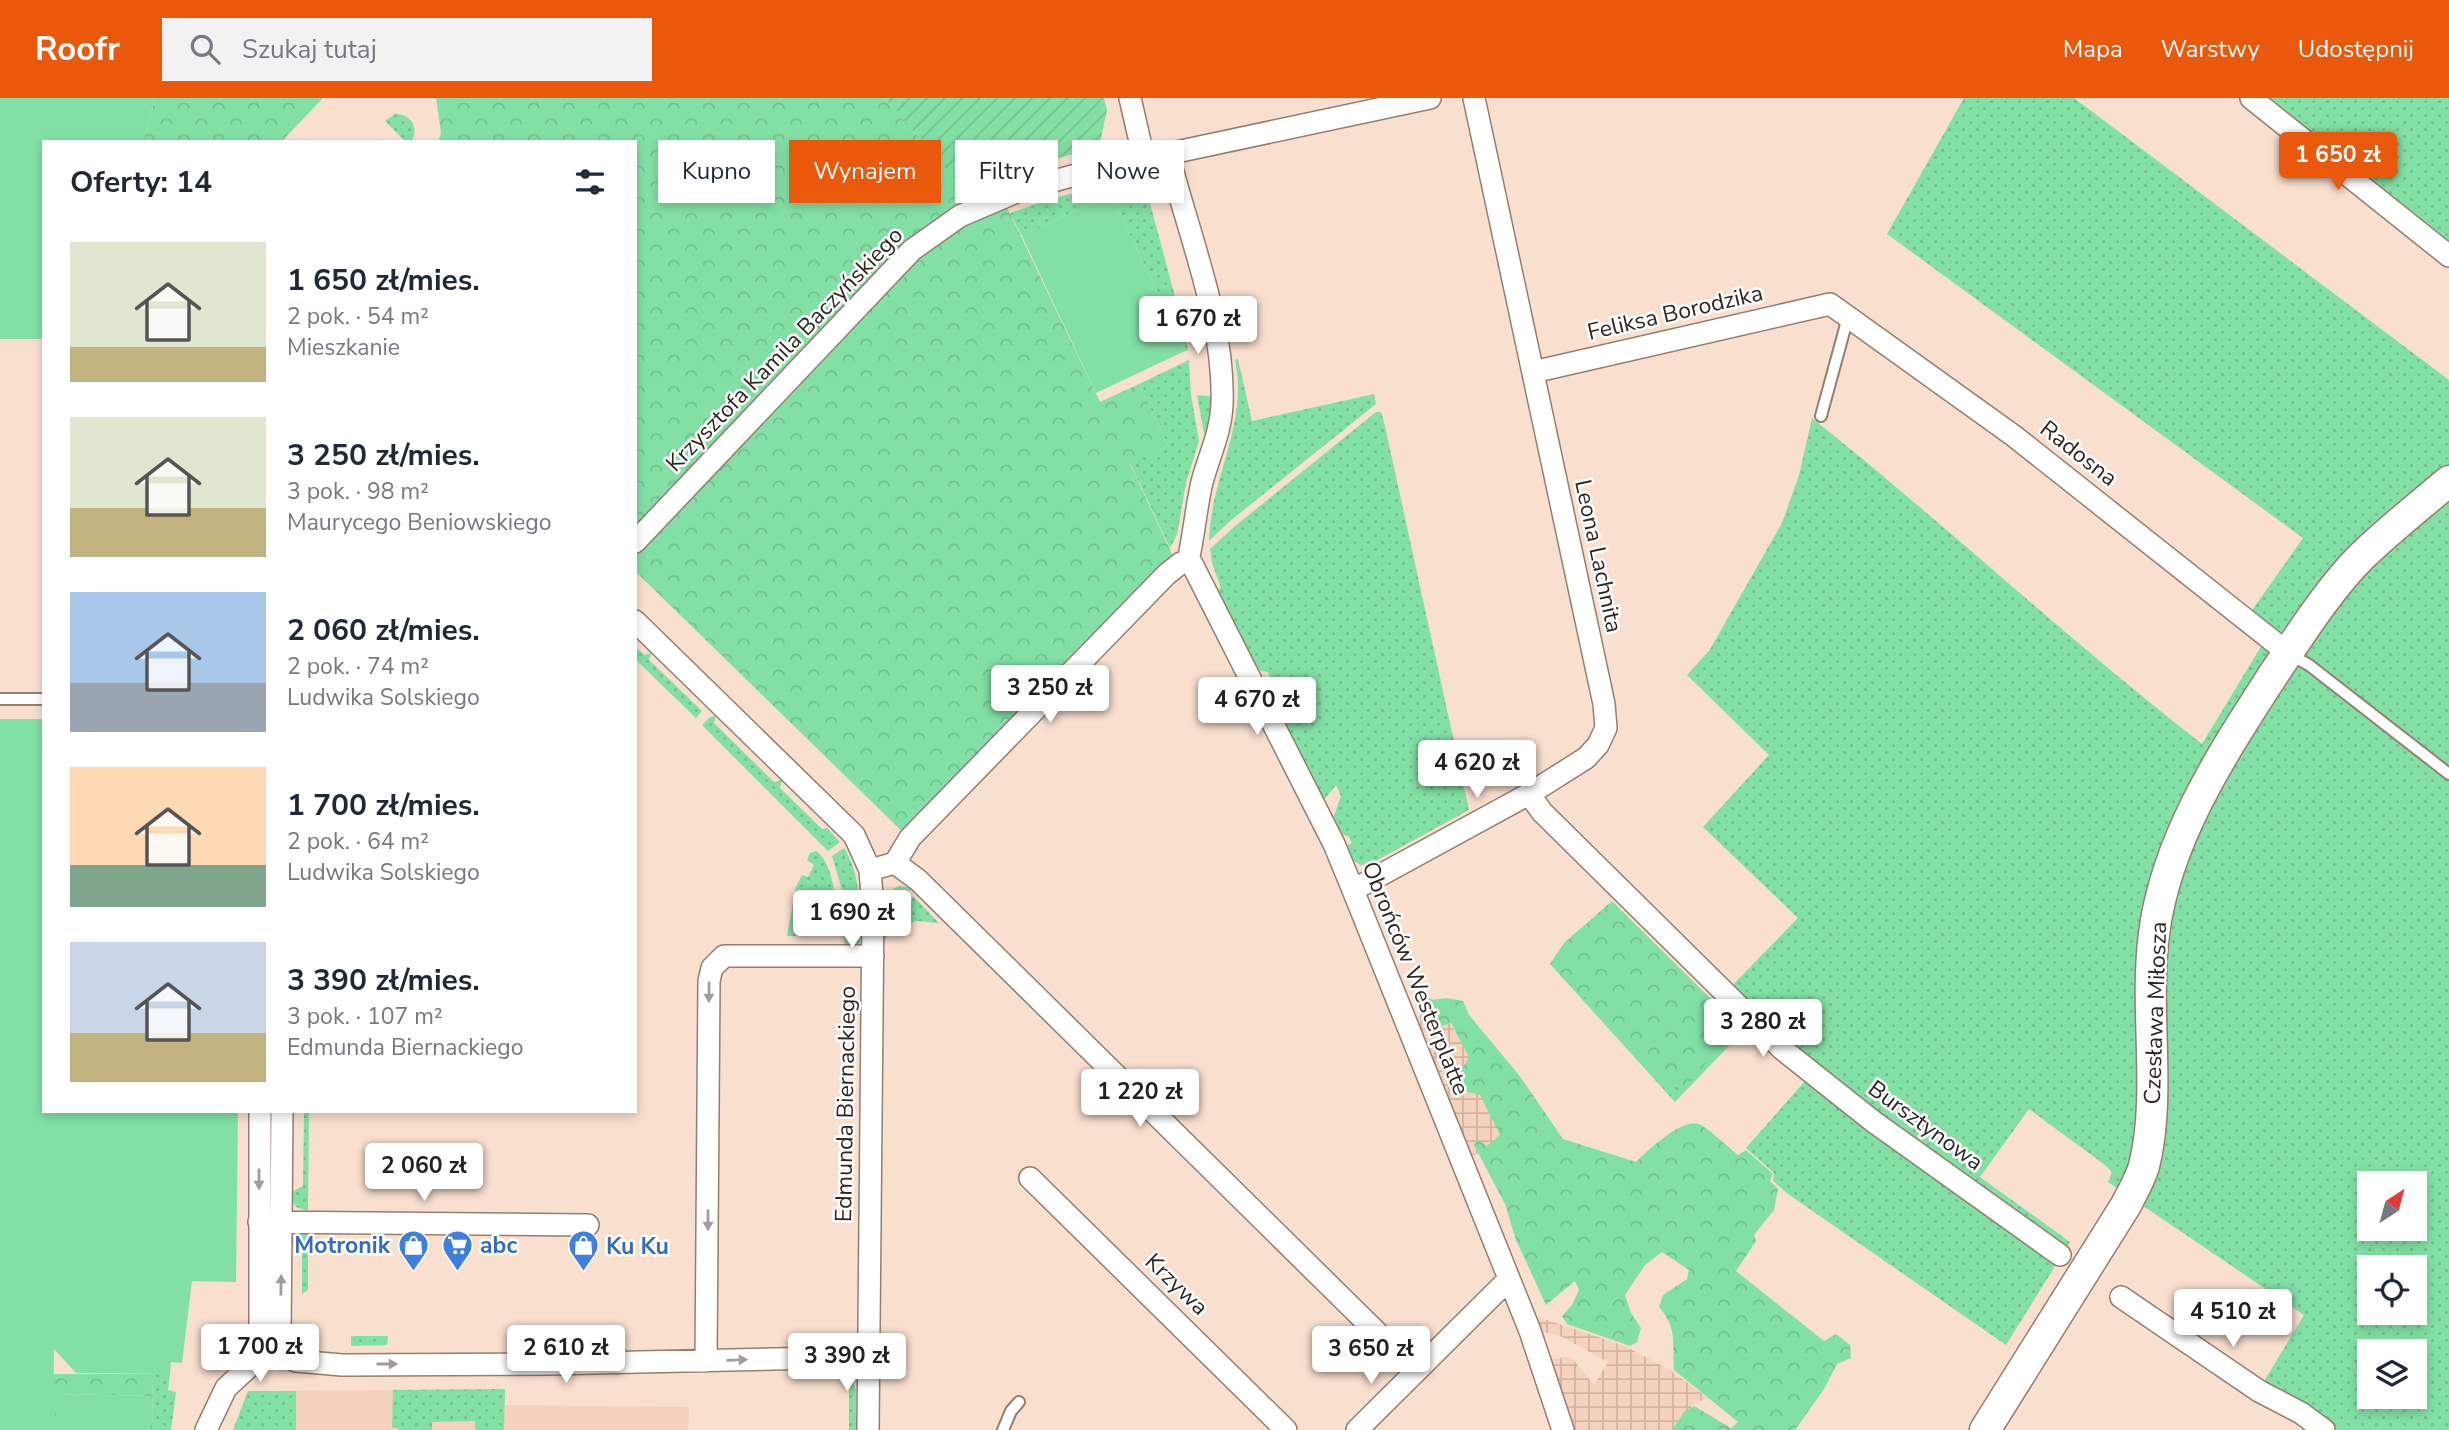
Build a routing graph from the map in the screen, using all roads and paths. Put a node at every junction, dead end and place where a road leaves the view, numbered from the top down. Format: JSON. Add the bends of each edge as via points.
{"nodes":[{"id":1,"x":1130,"y":98,"type":"edge"},
{"id":2,"x":1430,"y":98,"type":"edge"},
{"id":3,"x":1474,"y":98,"type":"edge"},
{"id":4,"x":2251,"y":98,"type":"edge"},
{"id":5,"x":1140,"y":140,"type":"edge"},
{"id":6,"x":1184,"y":150,"type":"edge"},
{"id":7,"x":1072,"y":177,"type":"edge"},
{"id":8,"x":1182,"y":203,"type":"edge"},
{"id":9,"x":2449,"y":256,"type":"edge"},
{"id":10,"x":1830,"y":304,"type":"joint"},
{"id":11,"x":1848,"y":317,"type":"junction"},
{"id":12,"x":1533,"y":372,"type":"junction"},
{"id":13,"x":1821,"y":416,"type":"dead end"},
{"id":14,"x":2449,"y":481,"type":"edge"},
{"id":15,"x":637,"y":540,"type":"edge"},
{"id":16,"x":1188,"y":561,"type":"junction"},
{"id":17,"x":637,"y":623,"type":"edge"},
{"id":18,"x":2288,"y":653,"type":"junction"},
{"id":19,"x":0,"y":699,"type":"edge"},
{"id":20,"x":42,"y":699,"type":"edge"},
{"id":21,"x":2449,"y":774,"type":"edge"},
{"id":22,"x":1529,"y":794,"type":"junction"},
{"id":23,"x":895,"y":863,"type":"junction"},
{"id":24,"x":870,"y":870,"type":"junction"},
{"id":25,"x":1353,"y":890,"type":"junction"},
{"id":26,"x":873,"y":956,"type":"junction"},
{"id":27,"x":260,"y":1113,"type":"edge"},
{"id":28,"x":282,"y":1113,"type":"edge"},
{"id":29,"x":1030,"y":1178,"type":"dead end"},
{"id":30,"x":259,"y":1222,"type":"junction"},
{"id":31,"x":282,"y":1223,"type":"junction"},
{"id":32,"x":588,"y":1225,"type":"dead end"},
{"id":33,"x":2060,"y":1255,"type":"dead end"},
{"id":34,"x":1508,"y":1280,"type":"junction"},
{"id":35,"x":2121,"y":1297,"type":"dead end"},
{"id":36,"x":272,"y":1352,"type":"junction"},
{"id":37,"x":869,"y":1357,"type":"junction"},
{"id":38,"x":706,"y":1361,"type":"junction"},
{"id":39,"x":1415,"y":1370,"type":"junction"},
{"id":40,"x":1019,"y":1402,"type":"dead end"},
{"id":41,"x":206,"y":1430,"type":"edge"},
{"id":42,"x":868,"y":1430,"type":"edge"},
{"id":43,"x":1003,"y":1430,"type":"edge"},
{"id":44,"x":1286,"y":1430,"type":"edge"},
{"id":45,"x":1357,"y":1430,"type":"edge"},
{"id":46,"x":1563,"y":1430,"type":"edge"},
{"id":47,"x":1985,"y":1430,"type":"edge"},
{"id":48,"x":2324,"y":1430,"type":"edge"}],
"edges":[{"from":1,"to":5,"type":"street"},
{"from":2,"to":6,"type":"street","name":"Krzysztofa Kamila Baczyńskiego"},
{"from":3,"to":12,"type":"street","name":"Leona Lachnita"},
{"from":4,"to":9,"type":"street"},
{"from":7,"to":15,"type":"street","name":"Krzysztofa Kamila Baczyńskiego","via":[[1021,190],[960,216],[912,250]]},
{"from":8,"to":16,"type":"street","via":[[1208,300],[1221,369],[1222,406]]},
{"from":10,"to":11,"type":"street","name":"Radosna"},
{"from":10,"to":12,"type":"street","name":"Feliksa Borodzika"},
{"from":11,"to":13,"type":"lane"},
{"from":11,"to":18,"type":"street","name":"Radosna","via":[[2014,436]]},
{"from":12,"to":22,"type":"street","name":"Leona Lachnita","via":[[1606,728],[1586,758]]},
{"from":14,"to":18,"type":"street","name":"Czesława Miłosza","via":[[2360,559]]},
{"from":16,"to":23,"type":"street","via":[[1167,574],[910,838]]},
{"from":16,"to":25,"type":"street","name":"Obrońców Westerplatte","via":[[1247,670]]},
{"from":17,"to":24,"type":"street","name":"Edmunda Biernackiego","via":[[854,835]]},
{"from":18,"to":21,"type":"lane"},
{"from":18,"to":47,"type":"street","name":"Czesława Miłosza","via":[[2209,781],[2163,888],[2154,934],[2151,1134],[2143,1170],[2126,1205]]},
{"from":19,"to":20,"type":"lane"},
{"from":22,"to":25,"type":"street","name":"Leona Lachnita"},
{"from":22,"to":33,"type":"street","name":"Bursztynowa","via":[[1782,1049],[1874,1122]]},
{"from":23,"to":24,"type":"street"},
{"from":23,"to":39,"type":"street","via":[[918,880]]},
{"from":24,"to":26,"type":"street","name":"Edmunda Biernackiego"},
{"from":25,"to":34,"type":"street","name":"Obrońców Westerplatte"},
{"from":26,"to":37,"type":"street","name":"Edmunda Biernackiego"},
{"from":26,"to":38,"type":"street","one_way":true,"via":[[724,956],[712,968]]},
{"from":27,"to":30,"type":"street","one_way":true},
{"from":28,"to":31,"type":"street"},
{"from":29,"to":44,"type":"street","name":"Krzywa"},
{"from":30,"to":31,"type":"street"},
{"from":30,"to":36,"type":"street","via":[[260,1336]]},
{"from":31,"to":32,"type":"street"},
{"from":36,"to":31,"type":"street","one_way":true,"via":[[280,1335]]},
{"from":34,"to":39,"type":"street"},
{"from":34,"to":46,"type":"street","name":"Obrońców Westerplatte"},
{"from":35,"to":48,"type":"street"},
{"from":36,"to":38,"type":"street","one_way":true,"via":[[296,1361],[342,1365]]},
{"from":36,"to":41,"type":"street","via":[[226,1388]]},
{"from":38,"to":37,"type":"street","one_way":true},
{"from":37,"to":42,"type":"street","name":"Edmunda Biernackiego"},
{"from":39,"to":45,"type":"street"},
{"from":40,"to":43,"type":"lane"}]}
